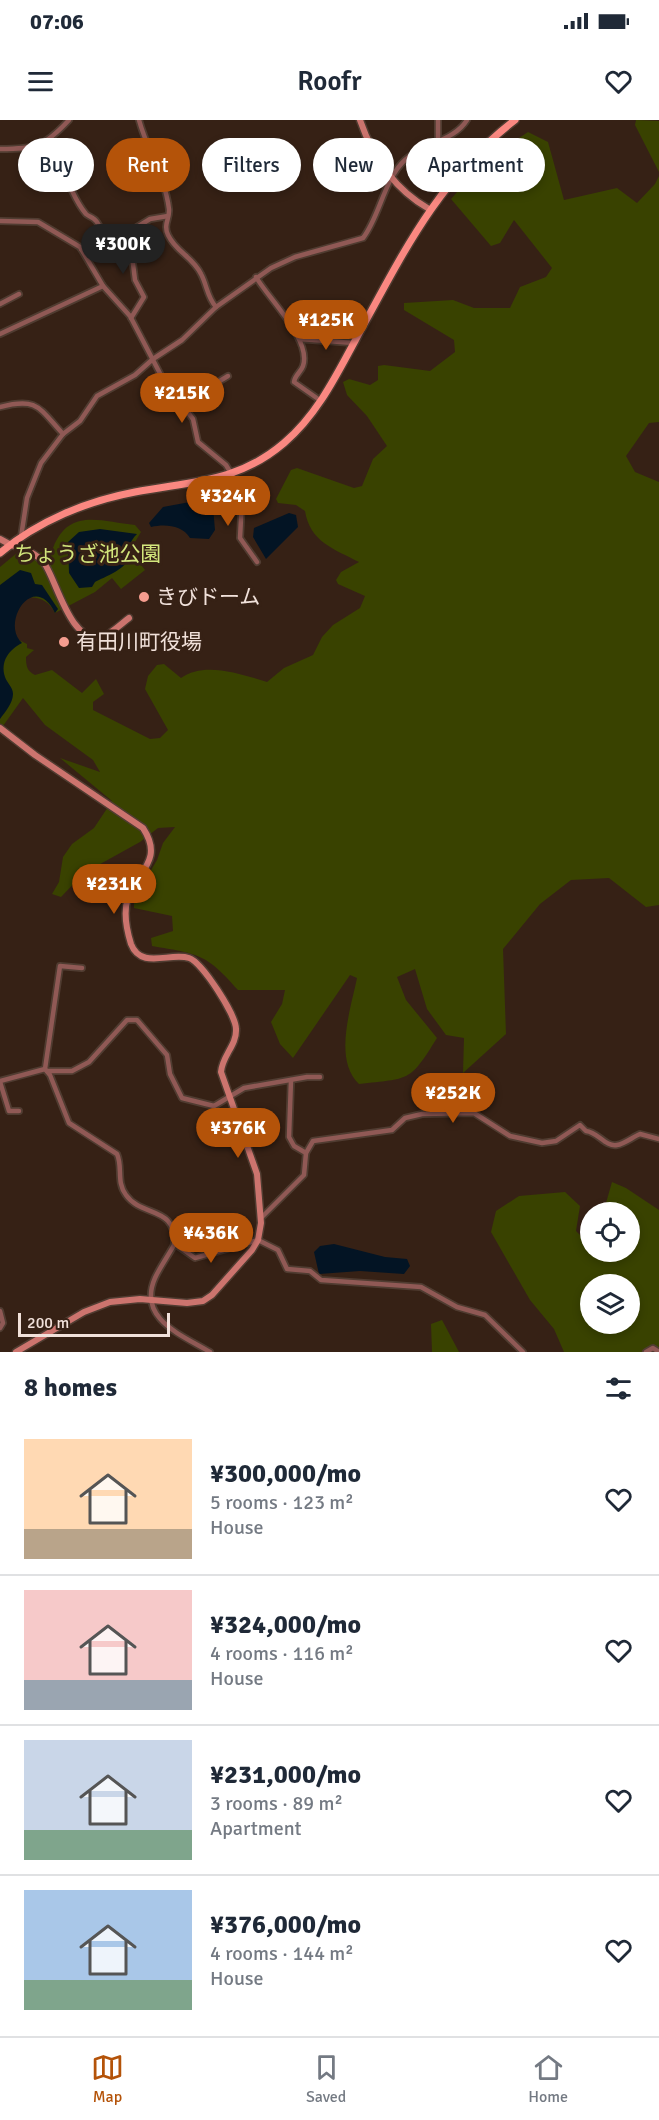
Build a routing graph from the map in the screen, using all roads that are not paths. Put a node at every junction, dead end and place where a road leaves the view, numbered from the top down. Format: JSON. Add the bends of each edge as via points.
{"nodes":[{"id":1,"x":69,"y":120,"type":"edge"},
{"id":2,"x":139,"y":120,"type":"edge"},
{"id":3,"x":360,"y":120,"type":"edge"},
{"id":4,"x":438,"y":120,"type":"edge"},
{"id":5,"x":467,"y":120,"type":"edge"},
{"id":6,"x":515,"y":120,"type":"edge"},
{"id":7,"x":53,"y":138,"type":"edge"},
{"id":8,"x":368,"y":138,"type":"edge"},
{"id":9,"x":438,"y":138,"type":"edge"},
{"id":10,"x":442,"y":138,"type":"edge"},
{"id":11,"x":18,"y":148,"type":"edge"},
{"id":12,"x":0,"y":149,"type":"edge"},
{"id":13,"x":406,"y":160,"type":"edge"},
{"id":14,"x":394,"y":177,"type":"edge"},
{"id":15,"x":394,"y":182,"type":"edge"},
{"id":16,"x":73,"y":192,"type":"edge"},
{"id":17,"x":386,"y":192,"type":"edge"},
{"id":18,"x":429,"y":209,"type":"junction"},
{"id":19,"x":168,"y":216,"type":"junction"},
{"id":20,"x":0,"y":222,"type":"edge"},
{"id":21,"x":122,"y":234,"type":"junction"},
{"id":22,"x":104,"y":236,"type":"junction"},
{"id":23,"x":81,"y":249,"type":"junction"},
{"id":24,"x":256,"y":277,"type":"junction"},
{"id":25,"x":103,"y":286,"type":"junction"},
{"id":26,"x":19,"y":294,"type":"dead end"},
{"id":27,"x":0,"y":304,"type":"edge"},
{"id":28,"x":216,"y":307,"type":"junction"},
{"id":29,"x":130,"y":318,"type":"junction"},
{"id":30,"x":321,"y":325,"type":"dead end"},
{"id":31,"x":0,"y":334,"type":"edge"},
{"id":32,"x":299,"y":339,"type":"junction"},
{"id":33,"x":314,"y":339,"type":"junction"},
{"id":34,"x":354,"y":342,"type":"junction"},
{"id":35,"x":153,"y":359,"type":"junction"},
{"id":36,"x":228,"y":376,"type":"dead end"},
{"id":37,"x":321,"y":400,"type":"junction"},
{"id":38,"x":183,"y":403,"type":"junction"},
{"id":39,"x":0,"y":407,"type":"edge"},
{"id":40,"x":63,"y":434,"type":"junction"},
{"id":41,"x":231,"y":475,"type":"junction"},
{"id":42,"x":21,"y":537,"type":"junction"},
{"id":43,"x":0,"y":539,"type":"edge"},
{"id":44,"x":11,"y":545,"type":"junction"},
{"id":45,"x":0,"y":554,"type":"edge"},
{"id":46,"x":257,"y":562,"type":"dead end"},
{"id":47,"x":129,"y":618,"type":"dead end"},
{"id":48,"x":0,"y":728,"type":"edge"},
{"id":49,"x":82,"y":968,"type":"dead end"},
{"id":50,"x":46,"y":1070,"type":"junction"},
{"id":51,"x":320,"y":1077,"type":"dead end"},
{"id":52,"x":291,"y":1080,"type":"junction"},
{"id":53,"x":0,"y":1082,"type":"edge"},
{"id":54,"x":229,"y":1097,"type":"junction"},
{"id":55,"x":19,"y":1111,"type":"dead end"},
{"id":56,"x":659,"y":1139,"type":"edge"},
{"id":57,"x":306,"y":1153,"type":"junction"},
{"id":58,"x":262,"y":1217,"type":"junction"},
{"id":59,"x":258,"y":1240,"type":"junction"},
{"id":60,"x":175,"y":1244,"type":"junction"},
{"id":61,"x":152,"y":1299,"type":"junction"},
{"id":62,"x":0,"y":1311,"type":"edge"},
{"id":63,"x":0,"y":1328,"type":"edge"},
{"id":64,"x":16,"y":1352,"type":"edge"},
{"id":65,"x":210,"y":1352,"type":"edge"},
{"id":66,"x":523,"y":1352,"type":"edge"},
{"id":67,"x":646,"y":1352,"type":"edge"},
{"id":68,"x":659,"y":1352,"type":"edge"}],
"edges":[{"from":1,"to":7,"type":"street"},
{"from":2,"to":19,"type":"street","via":[[158,169],[170,210]]},
{"from":3,"to":8,"type":"street"},
{"from":4,"to":9,"type":"street"},
{"from":5,"to":10,"type":"street","via":[[460,130]]},
{"from":6,"to":18,"type":"main road","via":[[469,160]]},
{"from":11,"to":12,"type":"street"},
{"from":13,"to":14,"type":"street"},
{"from":15,"to":18,"type":"street","via":[[409,198]]},
{"from":16,"to":22,"type":"street"},
{"from":17,"to":24,"type":"street","via":[[363,238],[295,257]]},
{"from":18,"to":34,"type":"main road"},
{"from":19,"to":21,"type":"street","via":[[150,219]]},
{"from":19,"to":28,"type":"street","via":[[165,225],[171,241],[199,270]]},
{"from":20,"to":23,"type":"street","via":[[38,222]]},
{"from":21,"to":22,"type":"street","via":[[113,230]]},
{"from":21,"to":29,"type":"street","via":[[131,253],[135,282],[144,297]]},
{"from":22,"to":23,"type":"street"},
{"from":23,"to":25,"type":"street"},
{"from":24,"to":28,"type":"street"},
{"from":24,"to":32,"type":"street"},
{"from":25,"to":29,"type":"street"},
{"from":25,"to":31,"type":"street"},
{"from":26,"to":27,"type":"street"},
{"from":28,"to":35,"type":"street","via":[[182,340]]},
{"from":29,"to":35,"type":"street"},
{"from":30,"to":33,"type":"street"},
{"from":32,"to":33,"type":"street"},
{"from":32,"to":37,"type":"street","via":[[303,366],[294,382]]},
{"from":33,"to":34,"type":"street"},
{"from":34,"to":37,"type":"main road"},
{"from":35,"to":38,"type":"street","via":[[165,383]]},
{"from":35,"to":40,"type":"street","via":[[135,375],[97,396],[80,421]]},
{"from":36,"to":38,"type":"street"},
{"from":37,"to":41,"type":"main road","via":[[285,443]]},
{"from":38,"to":41,"type":"street","via":[[193,419],[198,442],[226,465]]},
{"from":39,"to":40,"type":"street","via":[[33,404]]},
{"from":40,"to":42,"type":"street","via":[[41,463],[27,498]]},
{"from":41,"to":42,"type":"main road","via":[[101,500]]},
{"from":41,"to":46,"type":"street","via":[[241,494],[240,538]]},
{"from":42,"to":44,"type":"main road"},
{"from":43,"to":44,"type":"street"},
{"from":44,"to":45,"type":"main road"},
{"from":44,"to":47,"type":"street","via":[[32,553],[44,563],[61,602],[83,631],[103,636]]},
{"from":48,"to":54,"type":"street","via":[[147,835],[150,859],[126,904],[131,943],[148,959],[183,957],[195,962],[232,1013],[236,1036],[221,1068]]},
{"from":49,"to":50,"type":"street","via":[[60,966]]},
{"from":50,"to":53,"type":"street"},
{"from":50,"to":54,"type":"street","via":[[72,1071],[88,1062],[127,1020],[137,1020],[167,1055],[170,1074],[182,1098],[214,1106]]},
{"from":50,"to":60,"type":"street","via":[[69,1123],[116,1152],[125,1194],[138,1207],[164,1215]]},
{"from":51,"to":52,"type":"street"},
{"from":52,"to":54,"type":"street","via":[[244,1088]]},
{"from":52,"to":57,"type":"street","via":[[289,1137],[294,1146]]},
{"from":53,"to":55,"type":"street","via":[[9,1111]]},
{"from":54,"to":58,"type":"street","via":[[256,1174]]},
{"from":56,"to":57,"type":"street","via":[[640,1134],[611,1145],[580,1125],[556,1141],[542,1143],[510,1136],[474,1113],[462,1112],[413,1115],[392,1130],[318,1139]]},
{"from":57,"to":58,"type":"street","via":[[304,1175]]},
{"from":58,"to":59,"type":"street"},
{"from":59,"to":60,"type":"street","via":[[195,1258]]},
{"from":59,"to":61,"type":"street","via":[[206,1300],[194,1303]]},
{"from":59,"to":66,"type":"street","via":[[278,1251],[287,1269],[310,1271],[321,1280],[421,1287],[456,1307],[485,1315]]},
{"from":60,"to":61,"type":"street","via":[[154,1279]]},
{"from":61,"to":64,"type":"street","via":[[119,1300],[93,1308]]},
{"from":61,"to":65,"type":"street","via":[[152,1310],[158,1319]]},
{"from":62,"to":63,"type":"street"},
{"from":67,"to":68,"type":"street","via":[[652,1348]]}]}
